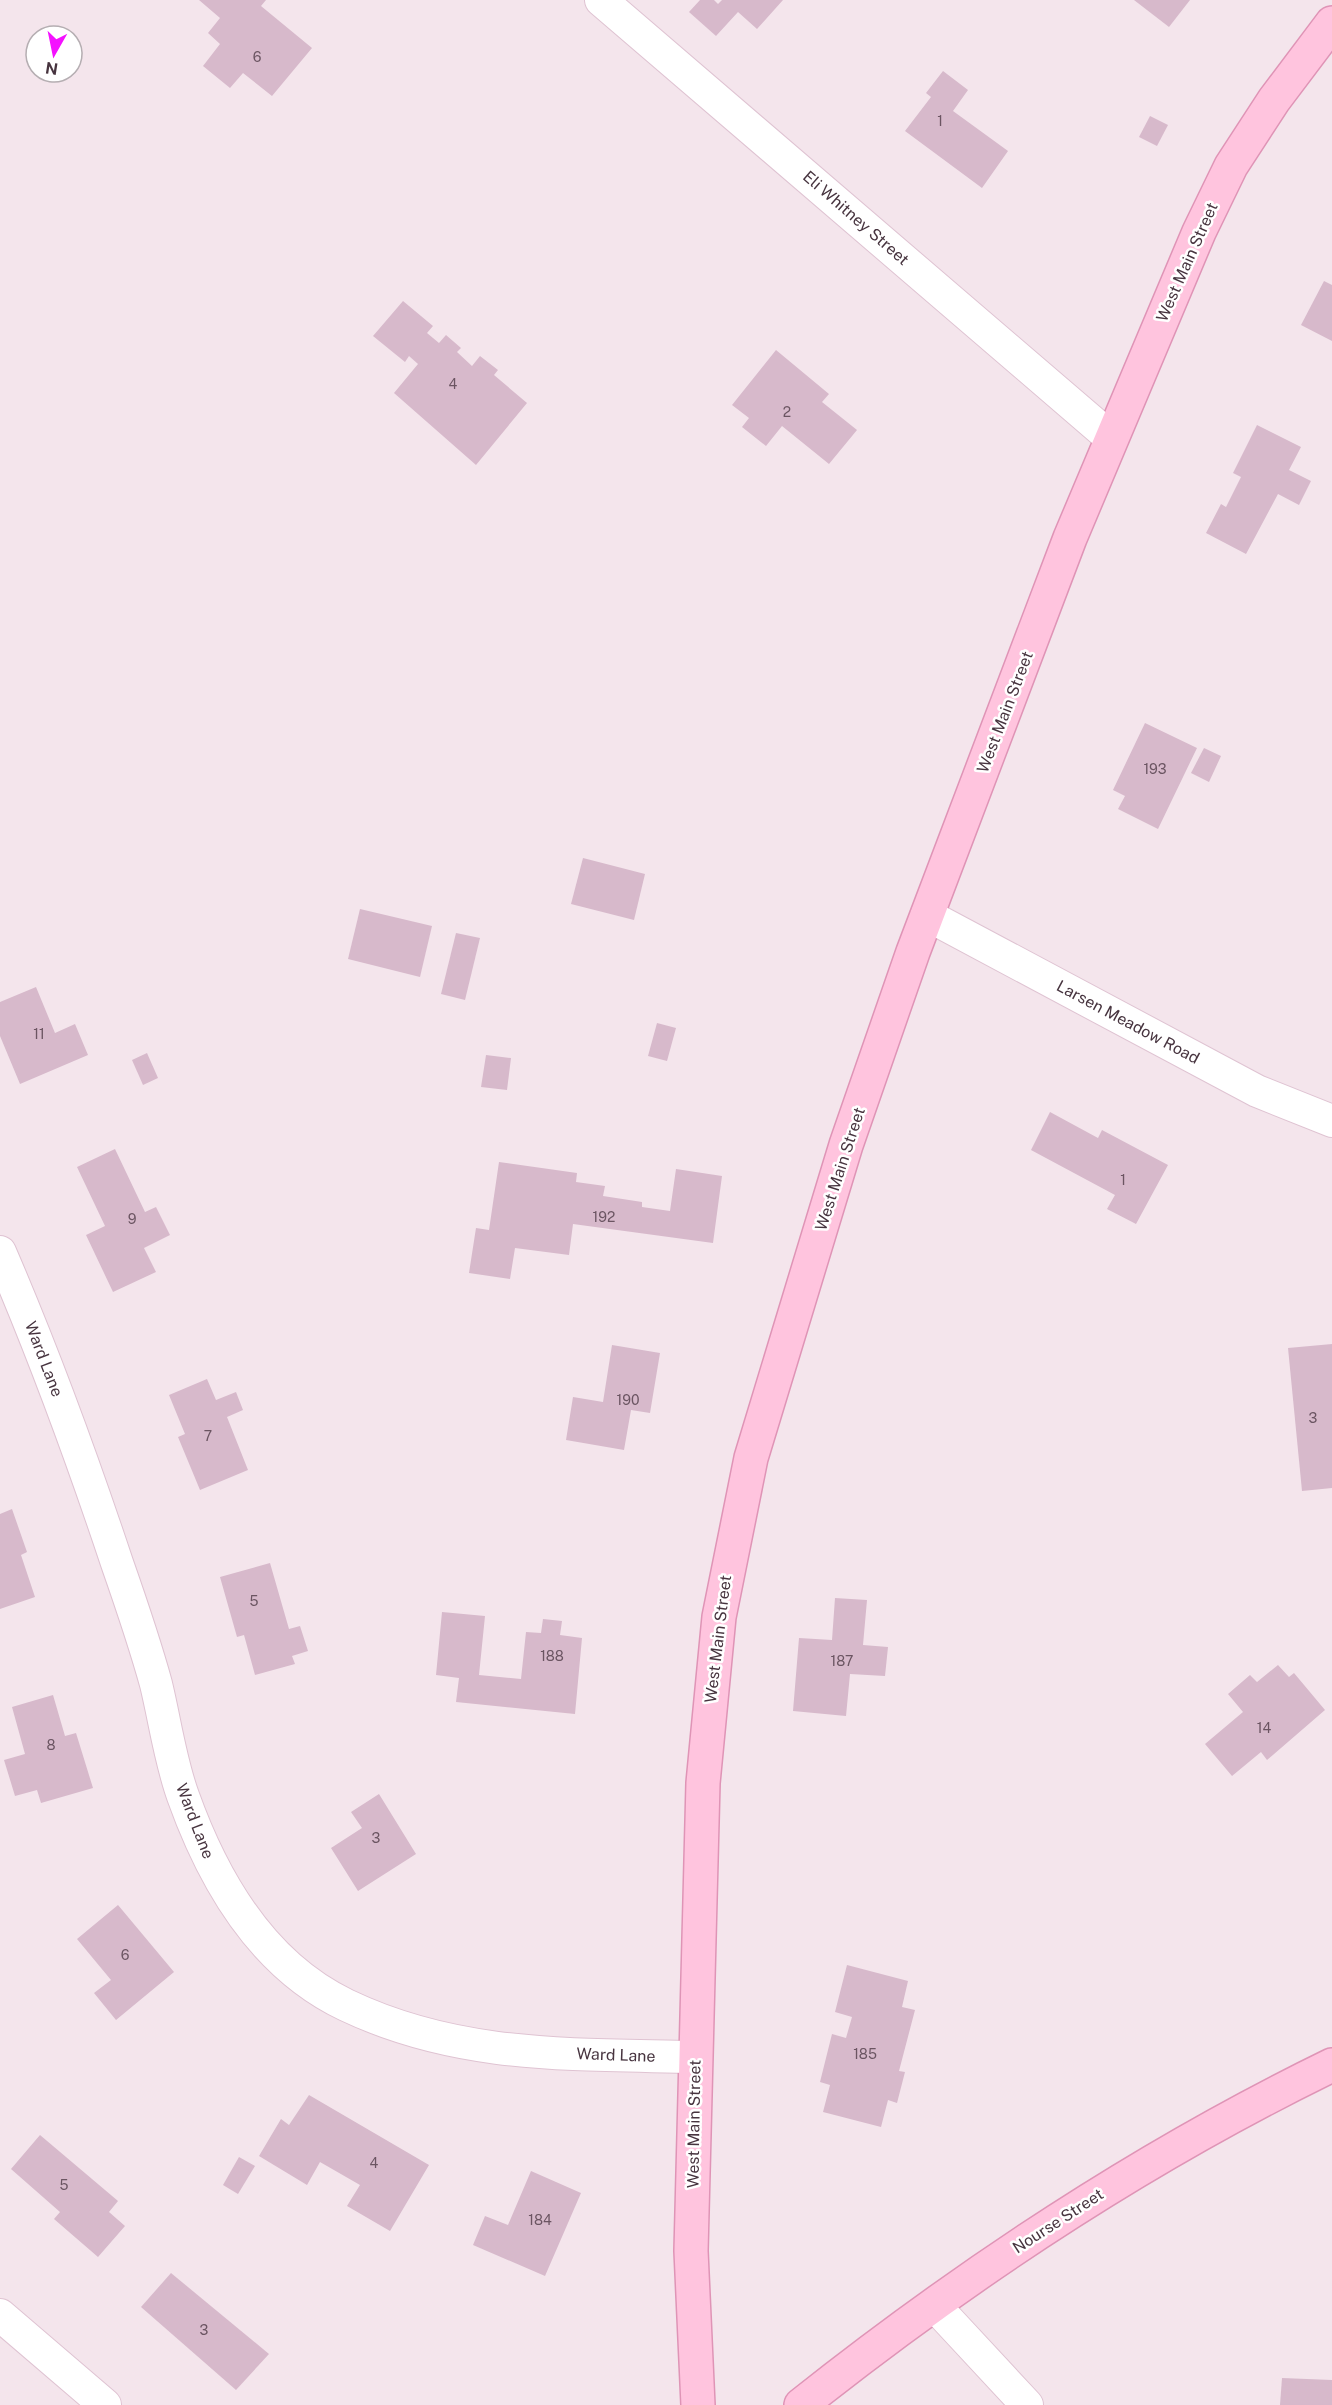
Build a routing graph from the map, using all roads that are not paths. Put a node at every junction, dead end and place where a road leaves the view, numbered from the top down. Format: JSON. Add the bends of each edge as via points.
{"nodes":[{"id":1,"x":601,"y":0,"type":"edge"},
{"id":2,"x":1332,"y":23,"type":"edge"},
{"id":3,"x":1111,"y":438,"type":"junction"},
{"id":4,"x":927,"y":915,"type":"junction"},
{"id":5,"x":1332,"y":1121,"type":"edge"},
{"id":6,"x":0,"y":1252,"type":"edge"},
{"id":7,"x":695,"y":2057,"type":"junction"},
{"id":8,"x":1332,"y":2065,"type":"edge"},
{"id":9,"x":935,"y":2306,"type":"junction"},
{"id":10,"x":0,"y":2315,"type":"edge"},
{"id":11,"x":105,"y":2405,"type":"edge"},
{"id":12,"x":698,"y":2405,"type":"edge"},
{"id":13,"x":801,"y":2405,"type":"edge"},
{"id":14,"x":1027,"y":2405,"type":"edge"}],
"edges":[{"from":1,"to":3,"type":"street","name":"Eli Whitney Street"},
{"from":2,"to":3,"type":"street","name":"West Main Street","via":[[1231,166]]},
{"from":3,"to":4,"type":"street","name":"West Main Street"},
{"from":4,"to":5,"type":"street","name":"Larsen Meadow Road","via":[[1257,1091]]},
{"from":4,"to":7,"type":"street","name":"West Main Street","via":[[846,1145],[751,1458],[729,1555],[719,1617],[704,1783]]},
{"from":6,"to":7,"type":"street","name":"Ward Lane","via":[[40,1347],[117,1563],[155,1682],[182,1794],[212,1863],[245,1920],[287,1967],[344,2004],[411,2031],[478,2047],[563,2054]]},
{"from":7,"to":12,"type":"street","name":"West Main Street","via":[[692,2251]]},
{"from":8,"to":9,"type":"street","name":"Nourse Street","via":[[1237,2113],[1091,2199],[1020,2244]]},
{"from":9,"to":13,"type":"street","name":"Nourse Street"},
{"from":9,"to":14,"type":"street"},
{"from":10,"to":11,"type":"street"}]}
